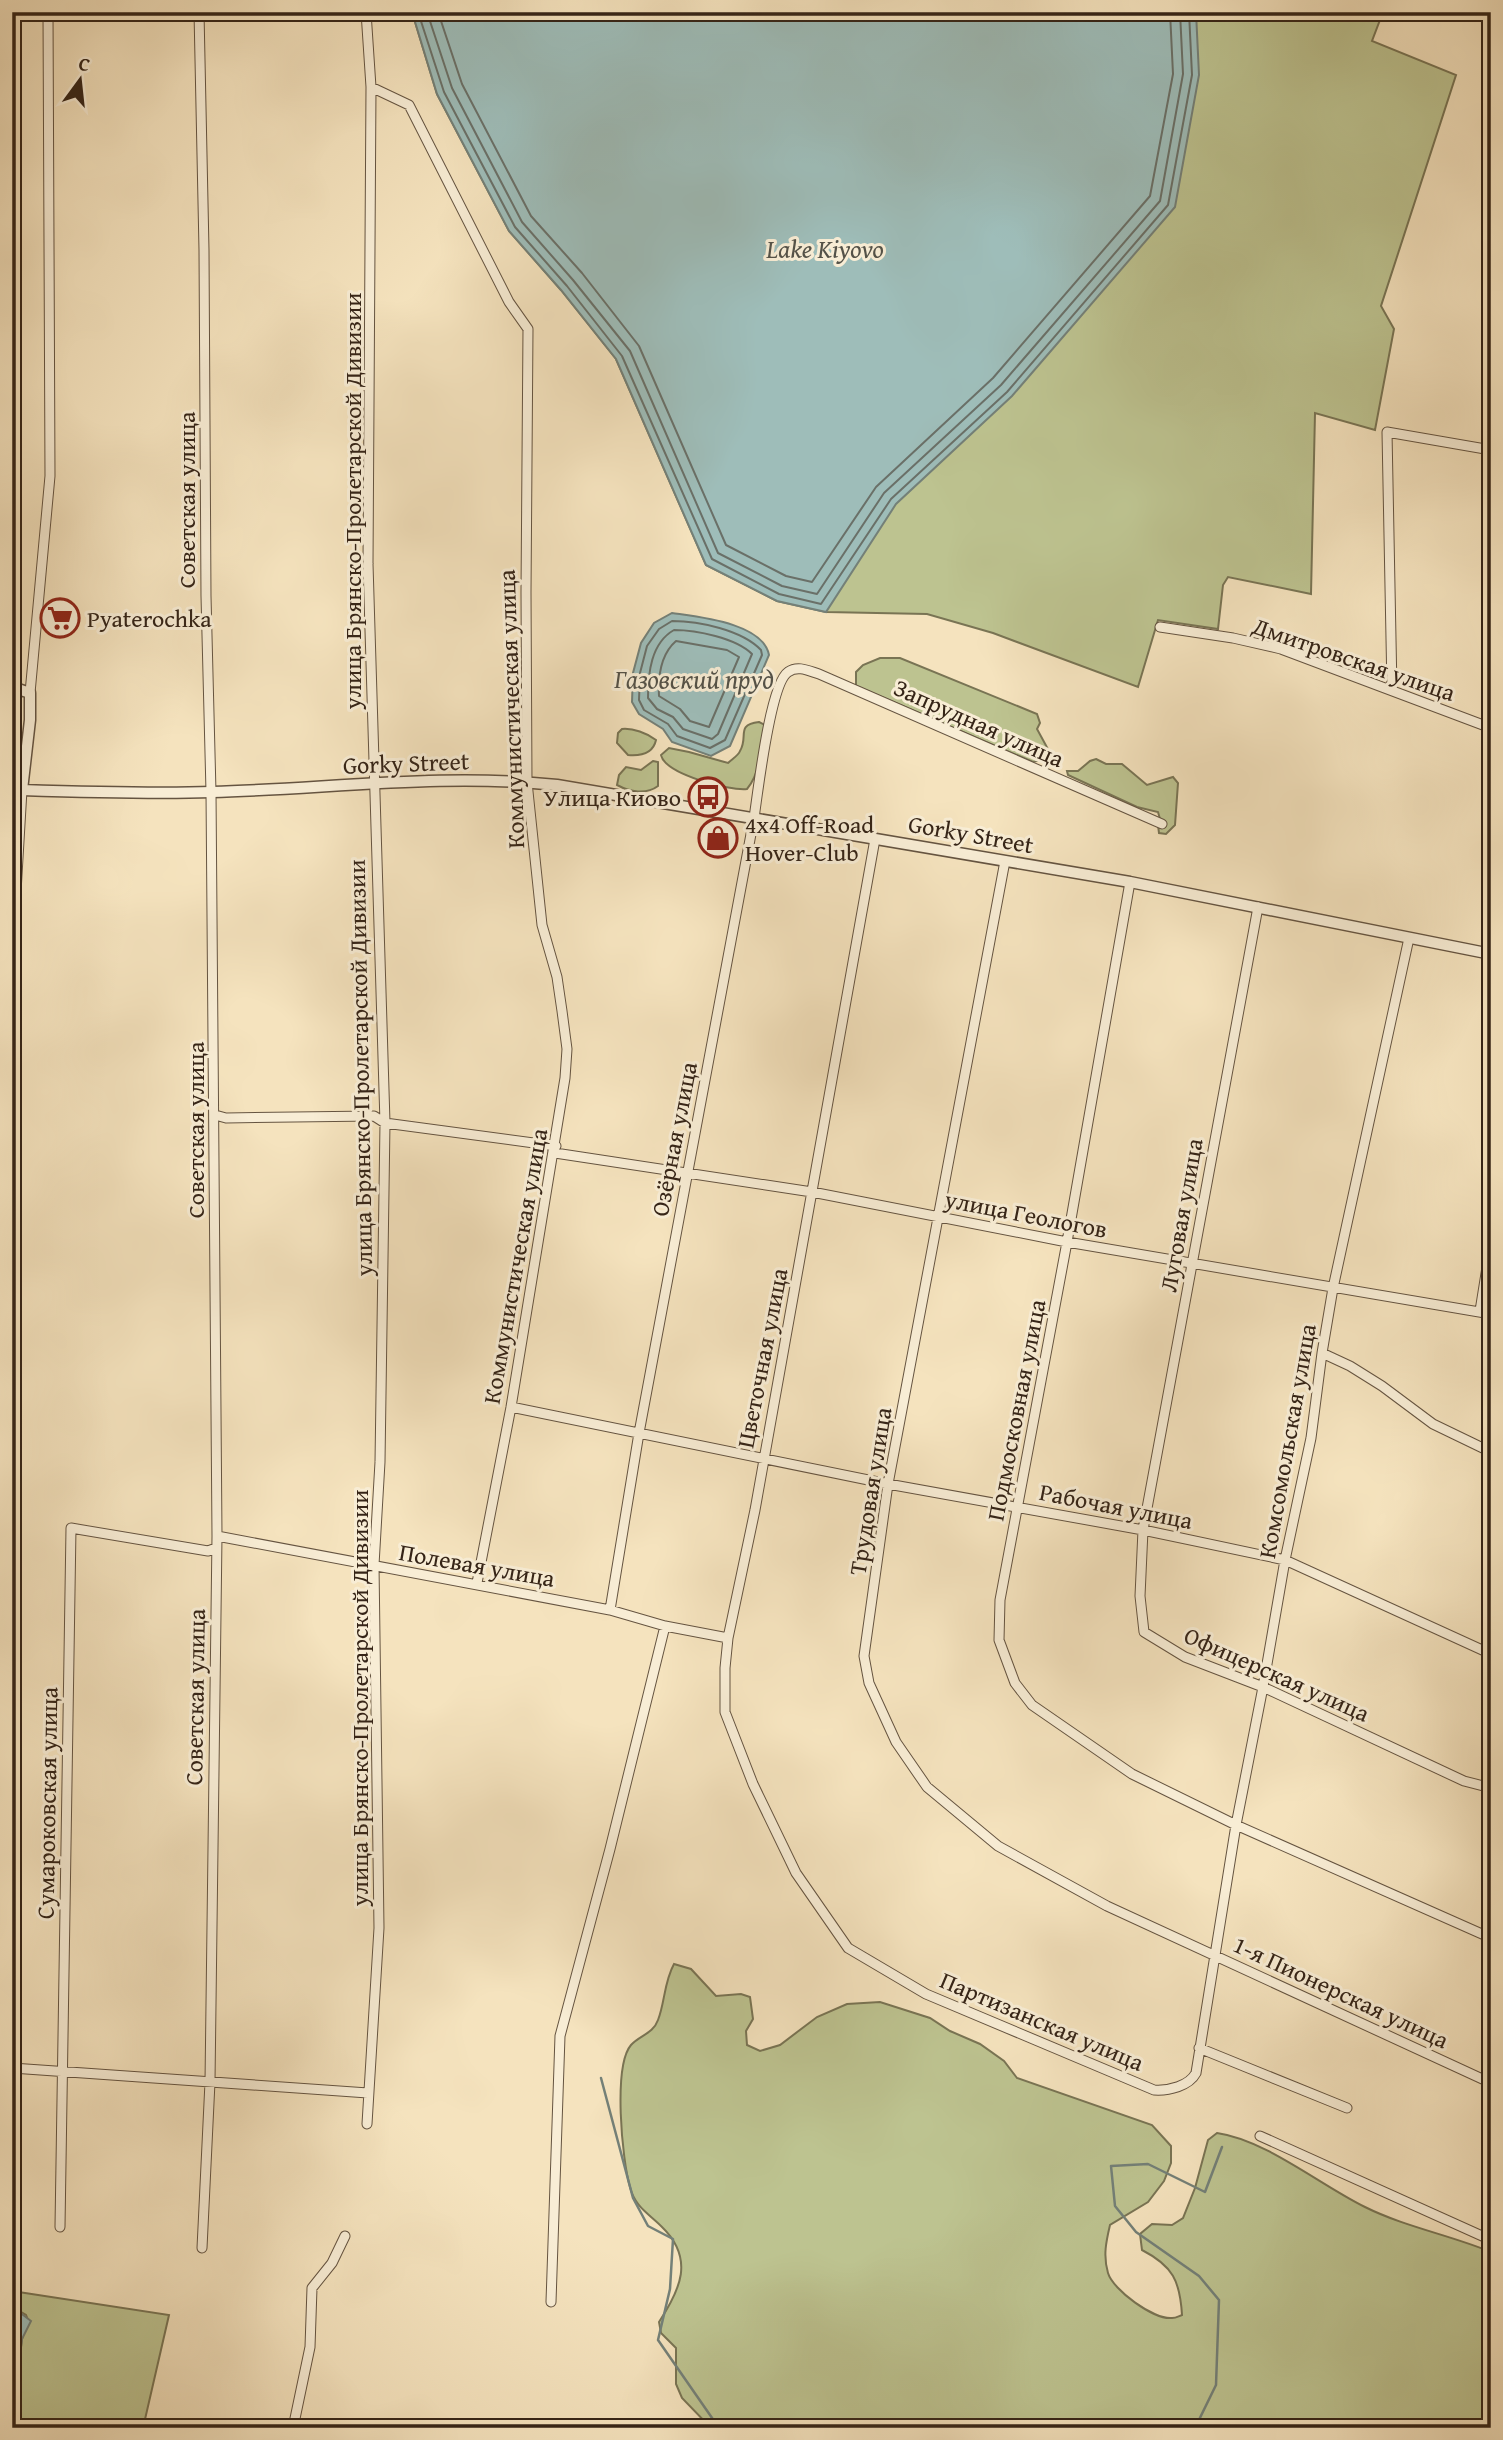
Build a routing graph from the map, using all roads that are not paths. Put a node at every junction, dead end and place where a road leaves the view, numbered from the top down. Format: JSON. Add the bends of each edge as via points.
{"nodes":[{"id":1,"x":48,"y":12,"type":"edge"},
{"id":2,"x":199,"y":12,"type":"edge"},
{"id":3,"x":366,"y":12,"type":"edge"},
{"id":4,"x":371,"y":87,"type":"junction"},
{"id":5,"x":1491,"y":450,"type":"edge"},
{"id":6,"x":1160,"y":627,"type":"dead end"},
{"id":7,"x":782,"y":677,"type":"joint"},
{"id":8,"x":12,"y":687,"type":"edge"},
{"id":9,"x":1392,"y":690,"type":"junction"},
{"id":10,"x":30,"y":693,"type":"junction"},
{"id":11,"x":1491,"y":728,"type":"edge"},
{"id":12,"x":527,"y":782,"type":"junction"},
{"id":13,"x":374,"y":784,"type":"junction"},
{"id":14,"x":22,"y":790,"type":"junction"},
{"id":15,"x":211,"y":792,"type":"junction"},
{"id":16,"x":754,"y":818,"type":"junction"},
{"id":17,"x":1161,"y":824,"type":"dead end"},
{"id":18,"x":874,"y":839,"type":"junction"},
{"id":19,"x":1005,"y":861,"type":"junction"},
{"id":20,"x":1130,"y":881,"type":"junction"},
{"id":21,"x":1258,"y":907,"type":"junction"},
{"id":22,"x":1409,"y":938,"type":"junction"},
{"id":23,"x":1491,"y":954,"type":"edge"},
{"id":24,"x":12,"y":960,"type":"edge"},
{"id":25,"x":12,"y":1092,"type":"edge"},
{"id":26,"x":12,"y":1101,"type":"edge"},
{"id":27,"x":215,"y":1115,"type":"junction"},
{"id":28,"x":385,"y":1123,"type":"junction"},
{"id":29,"x":555,"y":1149,"type":"junction"},
{"id":30,"x":687,"y":1173,"type":"junction"},
{"id":31,"x":813,"y":1192,"type":"junction"},
{"id":32,"x":939,"y":1217,"type":"junction"},
{"id":33,"x":1067,"y":1242,"type":"junction"},
{"id":34,"x":1491,"y":1242,"type":"edge"},
{"id":35,"x":1192,"y":1264,"type":"junction"},
{"id":36,"x":1333,"y":1288,"type":"junction"},
{"id":37,"x":1480,"y":1311,"type":"junction"},
{"id":38,"x":1491,"y":1314,"type":"edge"},
{"id":39,"x":1322,"y":1353,"type":"junction"},
{"id":40,"x":511,"y":1407,"type":"junction"},
{"id":41,"x":639,"y":1433,"type":"junction"},
{"id":42,"x":1491,"y":1452,"type":"edge"},
{"id":43,"x":763,"y":1458,"type":"junction"},
{"id":44,"x":888,"y":1484,"type":"junction"},
{"id":45,"x":1017,"y":1507,"type":"junction"},
{"id":46,"x":1143,"y":1530,"type":"junction"},
{"id":47,"x":217,"y":1536,"type":"junction"},
{"id":48,"x":216,"y":1548,"type":"junction"},
{"id":49,"x":1285,"y":1560,"type":"junction"},
{"id":50,"x":374,"y":1565,"type":"junction"},
{"id":51,"x":477,"y":1583,"type":"junction"},
{"id":52,"x":610,"y":1609,"type":"junction"},
{"id":53,"x":666,"y":1626,"type":"junction"},
{"id":54,"x":729,"y":1638,"type":"junction"},
{"id":55,"x":1491,"y":1654,"type":"edge"},
{"id":56,"x":1264,"y":1687,"type":"junction"},
{"id":57,"x":1491,"y":1788,"type":"edge"},
{"id":58,"x":1236,"y":1825,"type":"junction"},
{"id":59,"x":796,"y":1873,"type":"joint"},
{"id":60,"x":1491,"y":1938,"type":"edge"},
{"id":61,"x":1214,"y":1954,"type":"junction"},
{"id":62,"x":1199,"y":2048,"type":"junction"},
{"id":63,"x":12,"y":2068,"type":"edge"},
{"id":64,"x":63,"y":2072,"type":"junction"},
{"id":65,"x":210,"y":2082,"type":"junction"},
{"id":66,"x":1491,"y":2083,"type":"edge"},
{"id":67,"x":368,"y":2092,"type":"junction"},
{"id":68,"x":1347,"y":2108,"type":"dead end"},
{"id":69,"x":367,"y":2124,"type":"dead end"},
{"id":70,"x":1260,"y":2136,"type":"dead end"},
{"id":71,"x":60,"y":2227,"type":"dead end"},
{"id":72,"x":345,"y":2236,"type":"dead end"},
{"id":73,"x":1491,"y":2240,"type":"edge"},
{"id":74,"x":202,"y":2248,"type":"dead end"},
{"id":75,"x":551,"y":2302,"type":"dead end"},
{"id":76,"x":293,"y":2428,"type":"edge"}],
"edges":[{"from":1,"to":10,"type":"street","via":[[50,476]]},
{"from":2,"to":15,"type":"street","name":"Советская улица"},
{"from":3,"to":4,"type":"street","name":"улица Брянско-Пролетарской Дивизии"},
{"from":4,"to":12,"type":"street","name":"Коммунистическая улица","via":[[410,105],[509,303],[528,329]]},
{"from":4,"to":13,"type":"street","name":"улица Брянско-Пролетарской Дивизии","via":[[368,565]]},
{"from":5,"to":9,"type":"street","via":[[1387,432]]},
{"from":6,"to":9,"type":"street","name":"Дмитровская улица","via":[[1281,649]]},
{"from":7,"to":16,"type":"street","name":"Озёрная улица","via":[[773,702]]},
{"from":7,"to":17,"type":"street","name":"Запрудная улица","via":[[794,669],[819,674]]},
{"from":8,"to":10,"type":"street"},
{"from":9,"to":11,"type":"street","name":"Дмитровская улица"},
{"from":10,"to":14,"type":"street"},
{"from":12,"to":13,"type":"street","name":"Gorky Street"},
{"from":12,"to":16,"type":"street","name":"Gorky Street"},
{"from":12,"to":29,"type":"street","name":"Коммунистическая улица","via":[[541,925],[557,977],[567,1049]]},
{"from":13,"to":15,"type":"street","name":"Gorky Street"},
{"from":13,"to":28,"type":"street","name":"улица Брянско-Пролетарской Дивизии"},
{"from":14,"to":15,"type":"street","name":"Gorky Street"},
{"from":14,"to":24,"type":"street"},
{"from":15,"to":27,"type":"street","name":"Советская улица"},
{"from":16,"to":18,"type":"street","name":"Gorky Street"},
{"from":16,"to":30,"type":"street","name":"Озёрная улица"},
{"from":18,"to":19,"type":"street","name":"Gorky Street"},
{"from":18,"to":31,"type":"street","name":"Цветочная улица"},
{"from":19,"to":20,"type":"street","name":"Gorky Street"},
{"from":19,"to":32,"type":"street","name":"Трудовая улица"},
{"from":20,"to":21,"type":"street","name":"Gorky Street"},
{"from":20,"to":33,"type":"street","name":"Подмосковная улица"},
{"from":21,"to":22,"type":"street","name":"Gorky Street"},
{"from":21,"to":35,"type":"street","name":"Луговая улица"},
{"from":22,"to":23,"type":"street","name":"Gorky Street"},
{"from":22,"to":36,"type":"street","name":"Комсомольская улица"},
{"from":25,"to":26,"type":"street"},
{"from":27,"to":28,"type":"street","name":"улица Геологов","via":[[374,1115]]},
{"from":27,"to":47,"type":"street","name":"Советская улица"},
{"from":28,"to":29,"type":"street","name":"улица Геологов"},
{"from":28,"to":50,"type":"street","name":"улица Брянско-Пролетарской Дивизии"},
{"from":29,"to":30,"type":"street","name":"улица Геологов"},
{"from":29,"to":40,"type":"street","name":"Коммунистическая улица"},
{"from":30,"to":31,"type":"street","name":"улица Геологов"},
{"from":30,"to":41,"type":"street","name":"Озёрная улица"},
{"from":31,"to":32,"type":"street","name":"улица Геологов"},
{"from":31,"to":43,"type":"street","name":"Цветочная улица"},
{"from":32,"to":33,"type":"street","name":"улица Геологов"},
{"from":32,"to":44,"type":"street","name":"Трудовая улица"},
{"from":33,"to":35,"type":"street","name":"улица Геологов"},
{"from":33,"to":45,"type":"street","name":"Подмосковная улица"},
{"from":34,"to":37,"type":"street"},
{"from":35,"to":36,"type":"street","name":"улица Геологов"},
{"from":35,"to":46,"type":"street","name":"Луговая улица"},
{"from":36,"to":37,"type":"street","name":"улица Геологов"},
{"from":36,"to":39,"type":"street","name":"Комсомольская улица"},
{"from":37,"to":38,"type":"street","name":"улица Геологов"},
{"from":39,"to":42,"type":"street","via":[[1382,1386],[1433,1424]]},
{"from":39,"to":49,"type":"street","name":"Комсомольская улица","via":[[1311,1438]]},
{"from":40,"to":41,"type":"street","name":"Рабочая улица"},
{"from":40,"to":51,"type":"street","name":"Коммунистическая улица"},
{"from":41,"to":43,"type":"street","name":"Рабочая улица"},
{"from":41,"to":52,"type":"street","name":"Озёрная улица"},
{"from":43,"to":44,"type":"street","name":"Рабочая улица"},
{"from":43,"to":54,"type":"street","name":"Цветочная улица"},
{"from":44,"to":45,"type":"street","name":"Рабочая улица"},
{"from":44,"to":61,"type":"street","name":"Трудовая улица","via":[[863,1656],[869,1683],[896,1742],[926,1787],[998,1846],[1107,1906]]},
{"from":45,"to":46,"type":"street","name":"Рабочая улица"},
{"from":45,"to":58,"type":"street","name":"Подмосковная улица","via":[[1000,1600],[999,1640],[1015,1682],[1032,1705],[1132,1774]]},
{"from":46,"to":49,"type":"street","name":"Рабочая улица"},
{"from":46,"to":56,"type":"street","name":"Офицерская улица","via":[[1140,1596],[1144,1632],[1185,1657]]},
{"from":47,"to":48,"type":"street","name":"Советская улица"},
{"from":47,"to":50,"type":"street","name":"Полевая улица"},
{"from":48,"to":64,"type":"street","name":"Сумароковская улица","via":[[208,1551],[71,1528]]},
{"from":48,"to":65,"type":"street","name":"Советская улица"},
{"from":49,"to":55,"type":"street","name":"Рабочая улица"},
{"from":49,"to":56,"type":"street","name":"Комсомольская улица"},
{"from":50,"to":51,"type":"street","name":"Полевая улица"},
{"from":50,"to":67,"type":"street","name":"улица Брянско-Пролетарской Дивизии","via":[[379,1928]]},
{"from":51,"to":52,"type":"street","name":"Полевая улица"},
{"from":52,"to":53,"type":"street","name":"Полевая улица"},
{"from":53,"to":54,"type":"street","name":"Полевая улица"},
{"from":53,"to":75,"type":"street","via":[[560,2036]]},
{"from":54,"to":59,"type":"street","name":"Цветочная улица","via":[[725,1712]]},
{"from":56,"to":57,"type":"street","name":"Офицерская улица","via":[[1464,1781]]},
{"from":56,"to":58,"type":"street","name":"Комсомольская улица"},
{"from":58,"to":60,"type":"street"},
{"from":58,"to":61,"type":"street","name":"Комсомольская улица"},
{"from":59,"to":62,"type":"street","name":"Партизанская улица","via":[[848,1948],[926,1994],[1154,2090],[1191,2081]]},
{"from":61,"to":62,"type":"street","name":"Партизанская улица"},
{"from":61,"to":66,"type":"street","name":"1-я Пионерская улица"},
{"from":62,"to":68,"type":"street"},
{"from":63,"to":64,"type":"street"},
{"from":64,"to":65,"type":"street"},
{"from":64,"to":71,"type":"street","name":"Сумароковская улица"},
{"from":65,"to":67,"type":"street"},
{"from":65,"to":74,"type":"street","name":"Советская улица"},
{"from":67,"to":69,"type":"street","name":"улица Брянско-Пролетарской Дивизии"},
{"from":70,"to":73,"type":"street"},
{"from":72,"to":76,"type":"street","via":[[312,2288],[311,2330]]}]}
